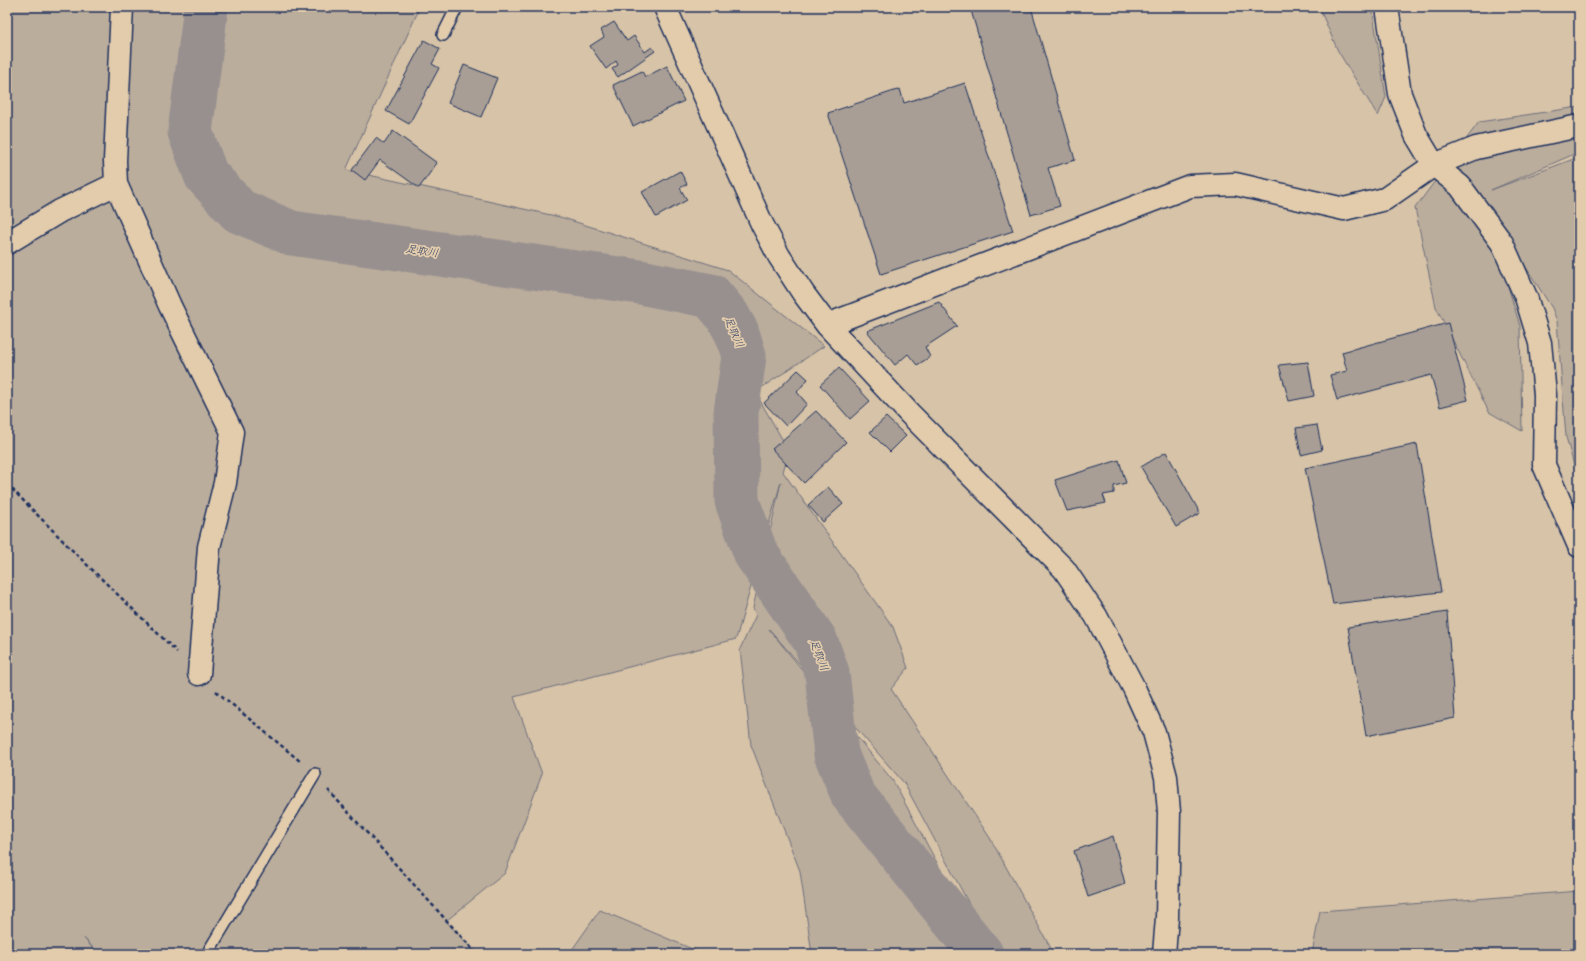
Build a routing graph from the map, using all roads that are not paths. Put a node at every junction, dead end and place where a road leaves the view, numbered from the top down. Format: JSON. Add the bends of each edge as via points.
{"nodes":[{"id":1,"x":122,"y":7,"type":"edge"},
{"id":2,"x":457,"y":7,"type":"edge"},
{"id":3,"x":665,"y":7,"type":"edge"},
{"id":4,"x":1387,"y":7,"type":"edge"},
{"id":5,"x":443,"y":35,"type":"dead end"},
{"id":6,"x":1579,"y":126,"type":"edge"},
{"id":7,"x":1434,"y":165,"type":"junction"},
{"id":8,"x":116,"y":184,"type":"junction"},
{"id":9,"x":7,"y":243,"type":"edge"},
{"id":10,"x":827,"y":325,"type":"junction"},
{"id":11,"x":1579,"y":546,"type":"edge"},
{"id":12,"x":199,"y":674,"type":"road end"},
{"id":13,"x":315,"y":774,"type":"road end"},
{"id":14,"x":207,"y":954,"type":"edge"},
{"id":15,"x":1164,"y":954,"type":"edge"}],
"edges":[{"from":1,"to":8,"type":"street"},
{"from":2,"to":5,"type":"lane"},
{"from":3,"to":10,"type":"street","via":[[762,224],[779,256]]},
{"from":4,"to":7,"type":"street","via":[[1400,94],[1416,135]]},
{"from":6,"to":7,"type":"street","via":[[1476,148]]},
{"from":7,"to":10,"type":"street","via":[[1385,199],[1344,209],[1235,184],[1190,186]]},
{"from":7,"to":11,"type":"street","via":[[1460,186],[1502,243],[1526,297],[1540,343],[1545,395],[1544,465]]},
{"from":8,"to":9,"type":"street","via":[[60,211]]},
{"from":8,"to":12,"type":"street","via":[[170,306],[232,432],[225,482],[209,548]]},
{"from":10,"to":15,"type":"street","via":[[910,414],[1064,569],[1096,616],[1154,732],[1166,777],[1169,812],[1168,918]]},
{"from":13,"to":14,"type":"lane"}]}
